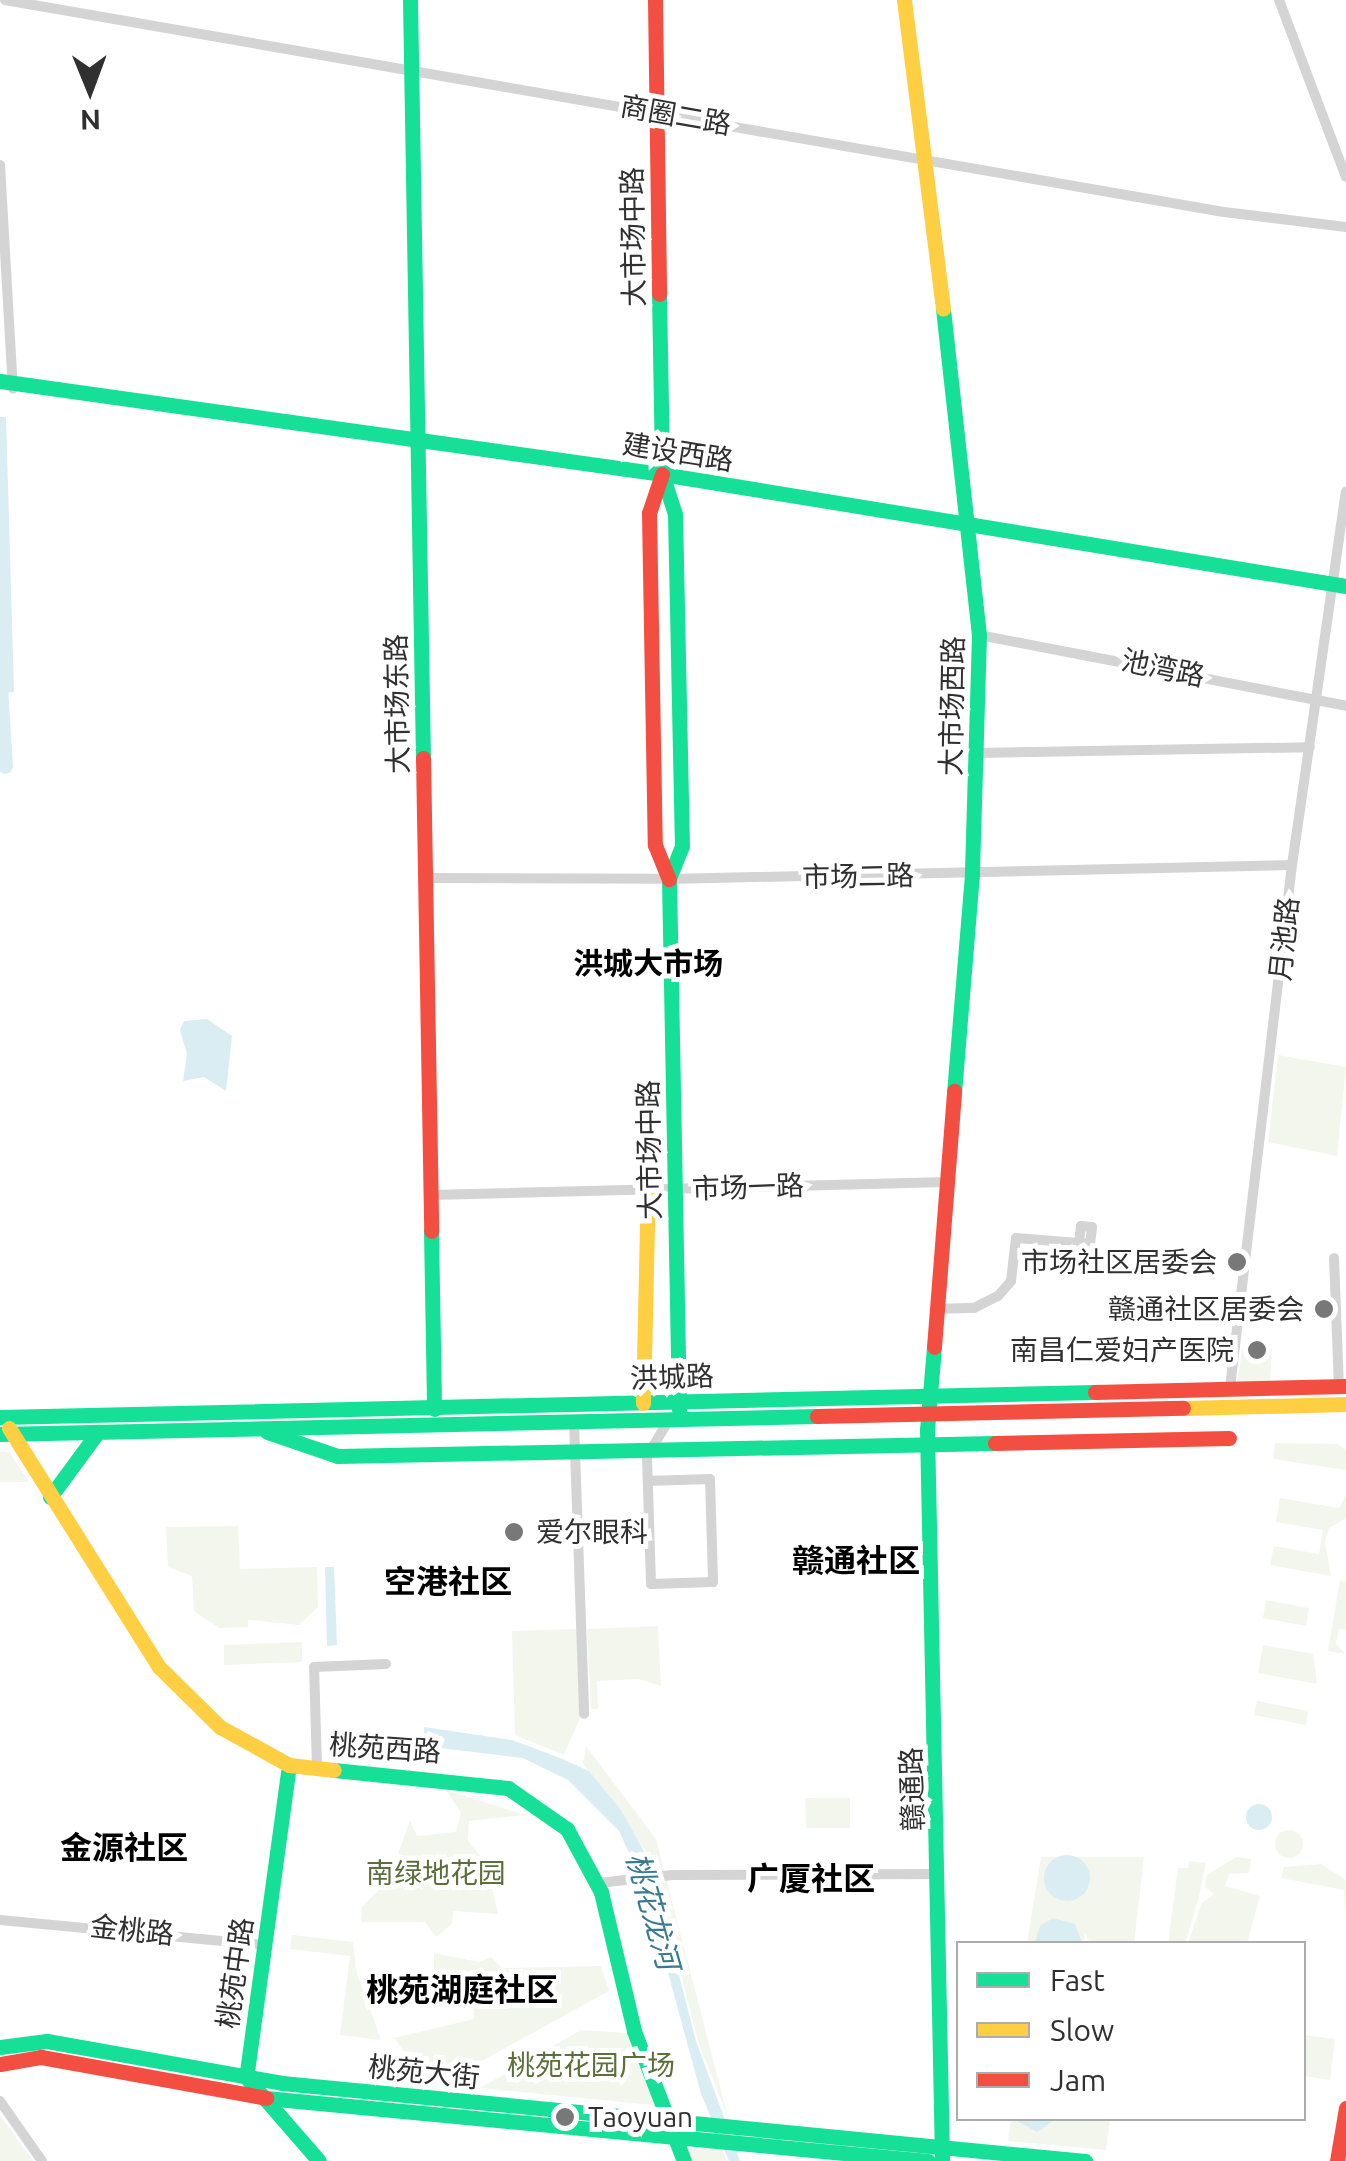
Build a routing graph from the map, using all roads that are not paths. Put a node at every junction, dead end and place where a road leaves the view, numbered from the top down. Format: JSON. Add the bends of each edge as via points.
{"nodes":[{"id":1,"x":5,"y":0,"type":"edge"},
{"id":2,"x":410,"y":0,"type":"edge"},
{"id":3,"x":655,"y":0,"type":"edge"},
{"id":4,"x":904,"y":0,"type":"edge"},
{"id":5,"x":1279,"y":0,"type":"edge"},
{"id":6,"x":411,"y":69,"type":"junction"},
{"id":7,"x":656,"y":111,"type":"junction"},
{"id":8,"x":923,"y":157,"type":"junction"},
{"id":9,"x":0,"y":165,"type":"edge"},
{"id":10,"x":1346,"y":177,"type":"edge"},
{"id":11,"x":1346,"y":227,"type":"edge"},
{"id":12,"x":6,"y":386,"type":"edge"},
{"id":13,"x":420,"y":446,"type":"junction"},
{"id":14,"x":662,"y":478,"type":"junction"},
{"id":15,"x":1346,"y":492,"type":"edge"},
{"id":16,"x":972,"y":532,"type":"junction"},
{"id":17,"x":1340,"y":588,"type":"edge"},
{"id":18,"x":979,"y":635,"type":"junction"},
{"id":19,"x":1318,"y":700,"type":"junction"},
{"id":20,"x":1346,"y":706,"type":"edge"},
{"id":21,"x":1310,"y":747,"type":"junction"},
{"id":22,"x":977,"y":753,"type":"junction"},
{"id":23,"x":1292,"y":865,"type":"junction"},
{"id":24,"x":972,"y":874,"type":"junction"},
{"id":25,"x":424,"y":878,"type":"junction"},
{"id":26,"x":670,"y":879,"type":"junction"},
{"id":27,"x":947,"y":1182,"type":"junction"},
{"id":28,"x":675,"y":1189,"type":"junction"},
{"id":29,"x":648,"y":1190,"type":"junction"},
{"id":30,"x":430,"y":1195,"type":"junction"},
{"id":31,"x":1079,"y":1242,"type":"dead end"},
{"id":32,"x":1334,"y":1258,"type":"dead end"},
{"id":33,"x":936,"y":1309,"type":"junction"},
{"id":34,"x":1343,"y":1386,"type":"edge"},
{"id":35,"x":1230,"y":1388,"type":"junction"},
{"id":36,"x":929,"y":1395,"type":"junction"},
{"id":37,"x":678,"y":1402,"type":"junction"},
{"id":38,"x":642,"y":1403,"type":"junction"},
{"id":39,"x":1346,"y":1404,"type":"edge"},
{"id":40,"x":434,"y":1408,"type":"junction"},
{"id":41,"x":927,"y":1415,"type":"junction"},
{"id":42,"x":674,"y":1419,"type":"junction"},
{"id":43,"x":574,"y":1422,"type":"junction"},
{"id":44,"x":3,"y":1423,"type":"edge"},
{"id":45,"x":255,"y":1428,"type":"junction"},
{"id":46,"x":98,"y":1432,"type":"junction"},
{"id":47,"x":1229,"y":1438,"type":"dead end"},
{"id":48,"x":927,"y":1445,"type":"junction"},
{"id":49,"x":651,"y":1450,"type":"junction"},
{"id":50,"x":575,"y":1451,"type":"junction"},
{"id":51,"x":648,"y":1481,"type":"junction"},
{"id":52,"x":50,"y":1497,"type":"junction"},
{"id":53,"x":386,"y":1664,"type":"dead end"},
{"id":54,"x":584,"y":1714,"type":"dead end"},
{"id":55,"x":290,"y":1765,"type":"junction"},
{"id":56,"x":317,"y":1768,"type":"junction"},
{"id":57,"x":940,"y":1874,"type":"junction"},
{"id":58,"x":605,"y":1882,"type":"junction"},
{"id":59,"x":0,"y":1920,"type":"edge"},
{"id":60,"x":264,"y":1945,"type":"junction"},
{"id":61,"x":0,"y":2047,"type":"edge"},
{"id":62,"x":0,"y":2064,"type":"edge"},
{"id":63,"x":246,"y":2077,"type":"junction"},
{"id":64,"x":265,"y":2098,"type":"junction"},
{"id":65,"x":0,"y":2101,"type":"edge"},
{"id":66,"x":1346,"y":2108,"type":"edge"},
{"id":67,"x":666,"y":2121,"type":"junction"},
{"id":68,"x":674,"y":2137,"type":"junction"},
{"id":69,"x":942,"y":2154,"type":"edge"},
{"id":70,"x":42,"y":2161,"type":"edge"},
{"id":71,"x":319,"y":2161,"type":"edge"},
{"id":72,"x":684,"y":2161,"type":"edge"},
{"id":73,"x":928,"y":2161,"type":"edge"},
{"id":74,"x":1085,"y":2161,"type":"edge"},
{"id":75,"x":1336,"y":2161,"type":"edge"}],
"edges":[{"from":1,"to":6,"type":"street","name":"商圈二路"},
{"from":2,"to":6,"type":"main road","name":"大市场东路"},
{"from":3,"to":7,"type":"main road","name":"大市场中路"},
{"from":4,"to":8,"type":"main road","name":"大市场西路"},
{"from":5,"to":10,"type":"street"},
{"from":6,"to":7,"type":"street","name":"商圈二路"},
{"from":6,"to":13,"type":"main road","name":"大市场东路"},
{"from":7,"to":8,"type":"street","name":"商圈二路"},
{"from":7,"to":14,"type":"main road","name":"大市场中路"},
{"from":8,"to":11,"type":"street","name":"商圈二路"},
{"from":8,"to":16,"type":"main road","name":"大市场西路"},
{"from":9,"to":12,"type":"street"},
{"from":12,"to":13,"type":"main road","name":"建设西路"},
{"from":13,"to":14,"type":"main road","name":"建设西路"},
{"from":13,"to":25,"type":"main road","name":"大市场东路"},
{"from":14,"to":16,"type":"main road","name":"建设西路"},
{"from":14,"to":26,"type":"main road","name":"大市场中路","via":[[675,514],[682,826]]},
{"from":14,"to":26,"type":"main road","name":"大市场中路","via":[[649,513],[654,845]]},
{"from":15,"to":17,"type":"street","name":"月池路"},
{"from":16,"to":17,"type":"main road","name":"建设西路"},
{"from":16,"to":18,"type":"main road","name":"大市场西路"},
{"from":17,"to":19,"type":"street","name":"月池路"},
{"from":18,"to":19,"type":"street","name":"池湾路"},
{"from":18,"to":22,"type":"main road","name":"大市场西路"},
{"from":19,"to":20,"type":"street","name":"池湾路"},
{"from":19,"to":21,"type":"street","name":"月池路"},
{"from":21,"to":22,"type":"street"},
{"from":21,"to":23,"type":"street","name":"月池路"},
{"from":22,"to":24,"type":"main road","name":"大市场西路"},
{"from":23,"to":24,"type":"street","name":"市场二路"},
{"from":23,"to":35,"type":"street","name":"月池路"},
{"from":24,"to":26,"type":"street","name":"市场二路"},
{"from":24,"to":27,"type":"main road","name":"大市场西路"},
{"from":25,"to":26,"type":"street","name":"市场二路"},
{"from":25,"to":30,"type":"main road","name":"大市场东路"},
{"from":26,"to":28,"type":"main road","name":"大市场中路"},
{"from":27,"to":28,"type":"street","name":"市场一路"},
{"from":27,"to":33,"type":"main road","name":"大市场西路"},
{"from":28,"to":29,"type":"street","name":"市场一路"},
{"from":28,"to":37,"type":"main road","name":"大市场中路"},
{"from":29,"to":30,"type":"street","name":"市场一路"},
{"from":29,"to":38,"type":"main road"},
{"from":30,"to":40,"type":"main road","name":"大市场东路"},
{"from":31,"to":33,"type":"street","via":[[1016,1238],[1011,1281],[991,1302]]},
{"from":32,"to":34,"type":"street"},
{"from":33,"to":36,"type":"main road","name":"大市场西路"},
{"from":34,"to":35,"type":"main road","name":"洪城路"},
{"from":35,"to":36,"type":"main road","name":"洪城路"},
{"from":36,"to":37,"type":"main road","name":"洪城路"},
{"from":36,"to":41,"type":"main road","name":"大市场西路"},
{"from":37,"to":38,"type":"main road","name":"洪城路"},
{"from":37,"to":42,"type":"main road","name":"大市场中路"},
{"from":38,"to":40,"type":"main road","name":"洪城路"},
{"from":39,"to":41,"type":"main road","name":"洪城路"},
{"from":40,"to":44,"type":"main road","name":"洪城路"},
{"from":41,"to":42,"type":"main road","name":"洪城路"},
{"from":41,"to":48,"type":"main road","name":"赣通路"},
{"from":42,"to":43,"type":"main road","name":"洪城路"},
{"from":42,"to":49,"type":"street"},
{"from":43,"to":45,"type":"main road","name":"洪城路"},
{"from":43,"to":50,"type":"street"},
{"from":44,"to":46,"type":"main road","name":"洪城路"},
{"from":44,"to":52,"type":"main road","name":"桃苑西路"},
{"from":45,"to":46,"type":"main road","name":"洪城路"},
{"from":45,"to":50,"type":"main road","via":[[338,1456]]},
{"from":46,"to":52,"type":"main road"},
{"from":47,"to":48,"type":"main road"},
{"from":48,"to":49,"type":"main road"},
{"from":48,"to":57,"type":"main road","name":"赣通路"},
{"from":49,"to":50,"type":"main road"},
{"from":49,"to":51,"type":"street"},
{"from":50,"to":54,"type":"street"},
{"from":51,"to":51,"type":"street","via":[[710,1479],[714,1582],[651,1584]]},
{"from":52,"to":55,"type":"main road","name":"桃苑西路","via":[[159,1668],[220,1726]]},
{"from":53,"to":56,"type":"street","via":[[314,1666]]},
{"from":55,"to":56,"type":"main road","name":"桃苑西路"},
{"from":55,"to":60,"type":"main road","name":"桃苑中路"},
{"from":56,"to":58,"type":"main road","name":"桃苑西路","via":[[508,1788],[568,1829]]},
{"from":57,"to":58,"type":"street","via":[[673,1875]]},
{"from":57,"to":69,"type":"main road","name":"赣通路"},
{"from":58,"to":67,"type":"main road","name":"桃苑西路","via":[[634,2032]]},
{"from":59,"to":60,"type":"street","name":"金桃路"},
{"from":60,"to":63,"type":"main road","name":"桃苑中路"},
{"from":61,"to":63,"type":"main road","name":"桃苑大街","via":[[47,2041]]},
{"from":62,"to":64,"type":"main road","name":"桃苑大街","via":[[40,2056]]},
{"from":63,"to":64,"type":"main road"},
{"from":63,"to":67,"type":"main road","name":"桃苑大街"},
{"from":64,"to":68,"type":"main road","name":"桃苑大街"},
{"from":64,"to":71,"type":"main road"},
{"from":65,"to":70,"type":"street"},
{"from":66,"to":75,"type":"main road"},
{"from":67,"to":68,"type":"main road","name":"桃苑西路"},
{"from":67,"to":69,"type":"main road","name":"桃苑大街"},
{"from":68,"to":72,"type":"main road","name":"桃苑西路"},
{"from":68,"to":73,"type":"main road","name":"桃苑大街"},
{"from":69,"to":74,"type":"main road","name":"桃苑大街"}]}
